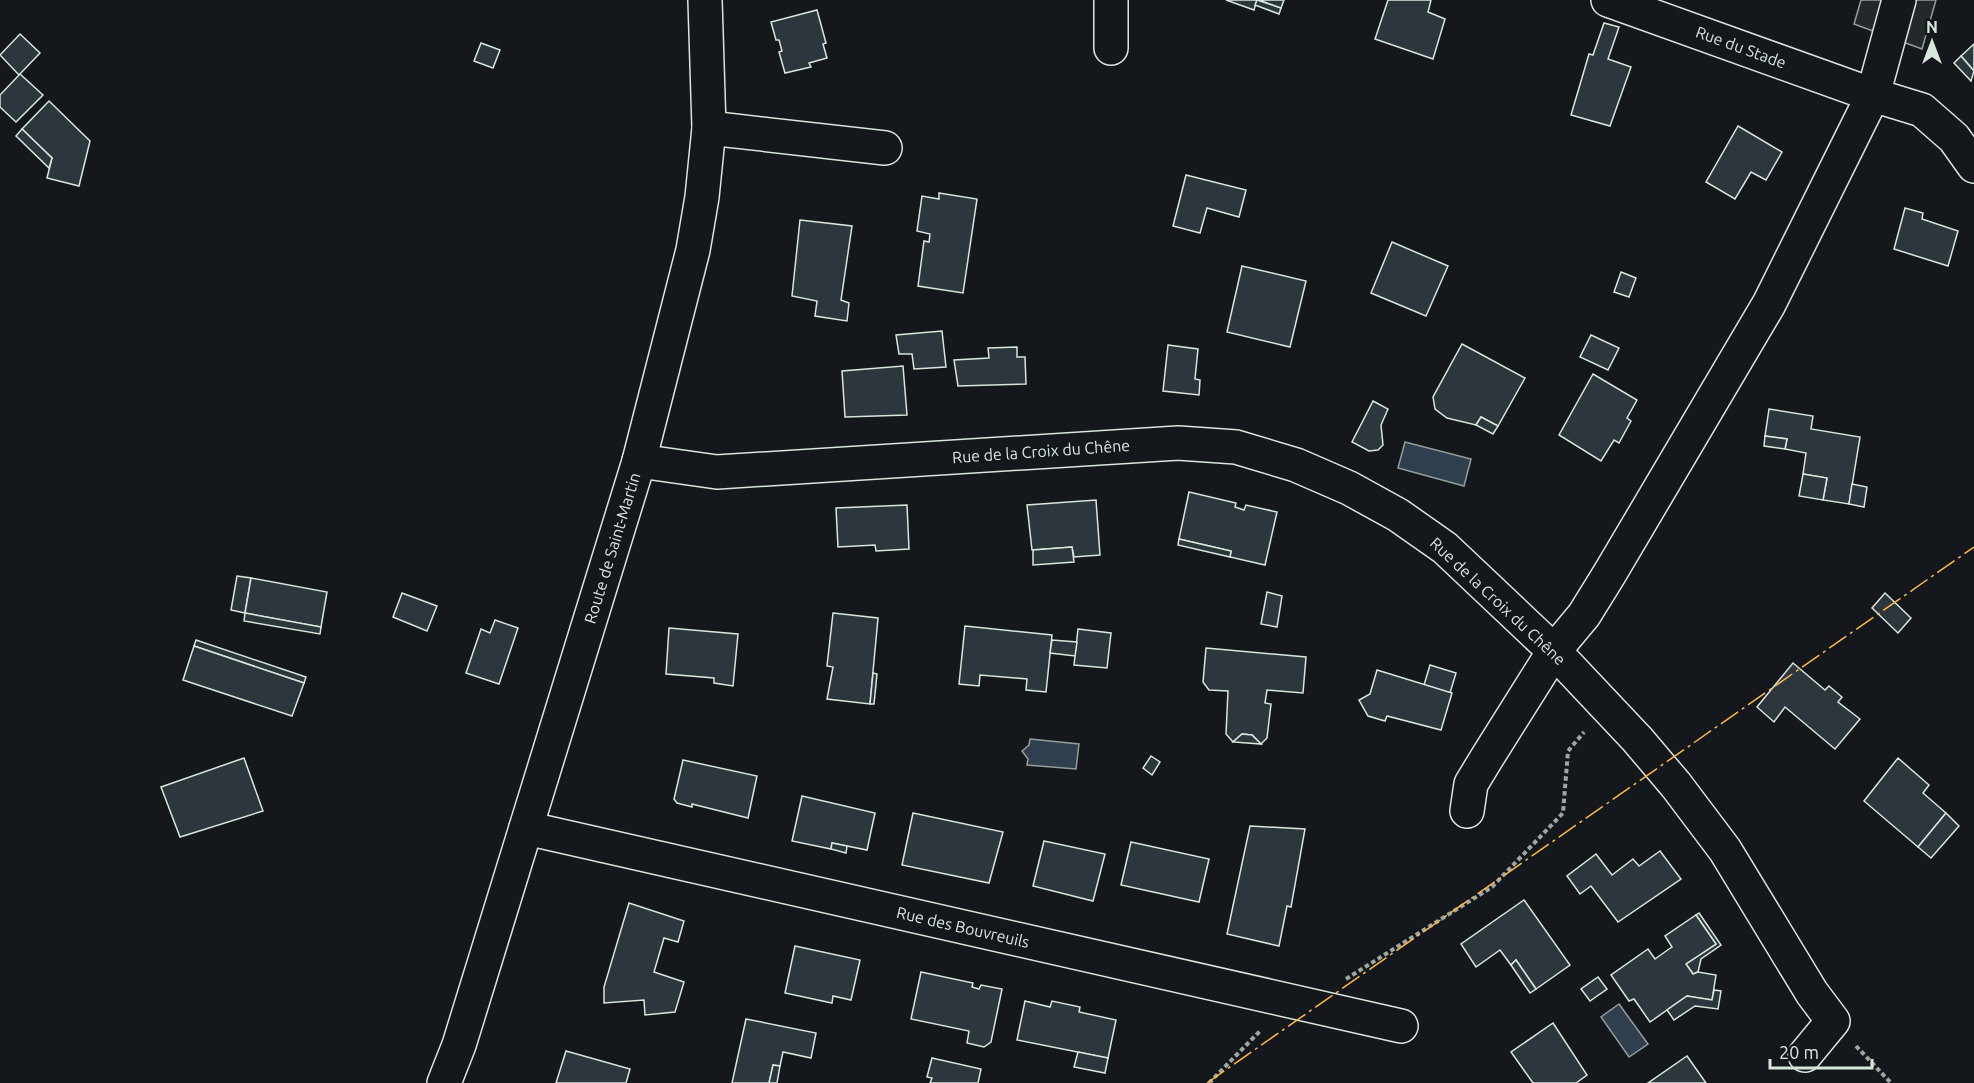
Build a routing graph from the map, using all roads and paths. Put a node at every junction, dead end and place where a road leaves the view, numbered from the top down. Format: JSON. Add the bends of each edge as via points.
{"nodes":[{"id":1,"x":705,"y":0,"type":"edge"},
{"id":2,"x":1111,"y":0,"type":"edge"},
{"id":3,"x":1608,"y":0,"type":"edge"},
{"id":4,"x":1899,"y":0,"type":"edge"},
{"id":5,"x":1111,"y":48,"type":"dead end"},
{"id":6,"x":1873,"y":95,"type":"junction"},
{"id":7,"x":709,"y":128,"type":"junction"},
{"id":8,"x":885,"y":148,"type":"dead end"},
{"id":9,"x":1974,"y":166,"type":"edge"},
{"id":10,"x":639,"y":461,"type":"junction"},
{"id":11,"x":1554,"y":651,"type":"junction"},
{"id":12,"x":1607,"y":706,"type":"junction"},
{"id":13,"x":1467,"y":811,"type":"dead end"},
{"id":14,"x":526,"y":828,"type":"junction"},
{"id":15,"x":1269,"y":996,"type":"junction"},
{"id":16,"x":1305,"y":1004,"type":"junction"},
{"id":17,"x":1833,"y":1021,"type":"junction"},
{"id":18,"x":1401,"y":1026,"type":"dead end"},
{"id":19,"x":1805,"y":1055,"type":"dead end"},
{"id":20,"x":444,"y":1083,"type":"edge"},
{"id":21,"x":1209,"y":1083,"type":"edge"},
{"id":22,"x":1892,"y":1083,"type":"edge"}],
"edges":[{"from":1,"to":7,"type":"street","name":"Route de Saint-Martin"},
{"from":2,"to":5,"type":"street"},
{"from":3,"to":6,"type":"street","name":"Rue du Stade"},
{"from":4,"to":6,"type":"street"},
{"from":6,"to":9,"type":"street","name":"Rue du Stade","via":[[1922,110],[1954,138]]},
{"from":6,"to":11,"type":"street","via":[[1770,304],[1584,615]]},
{"from":7,"to":8,"type":"street"},
{"from":7,"to":10,"type":"street","name":"Route de Saint-Martin","via":[[693,250]]},
{"from":10,"to":11,"type":"street","name":"Rue de la Croix du Chêne","via":[[717,472],[1178,443],[1236,447],[1296,465],[1398,515],[1445,548]]},
{"from":10,"to":14,"type":"street","name":"Route de Saint-Martin"},
{"from":11,"to":12,"type":"street","name":"Rue de la Croix du Chêne"},
{"from":11,"to":13,"type":"street","via":[[1472,784]]},
{"from":12,"to":16,"type":"path","via":[[1568,751],[1563,813],[1492,887]]},
{"from":12,"to":17,"type":"street","name":"Rue de la Croix du Chêne","via":[[1676,785],[1725,850]]},
{"from":14,"to":15,"type":"street","name":"Rue des Bouvreuils"},
{"from":14,"to":20,"type":"street","name":"Route de Saint-Martin"},
{"from":15,"to":16,"type":"street","name":"Rue des Bouvreuils"},
{"from":15,"to":21,"type":"path","via":[[1263,1028]]},
{"from":16,"to":18,"type":"street","name":"Rue des Bouvreuils"},
{"from":17,"to":19,"type":"street"},
{"from":17,"to":22,"type":"path"}]}
